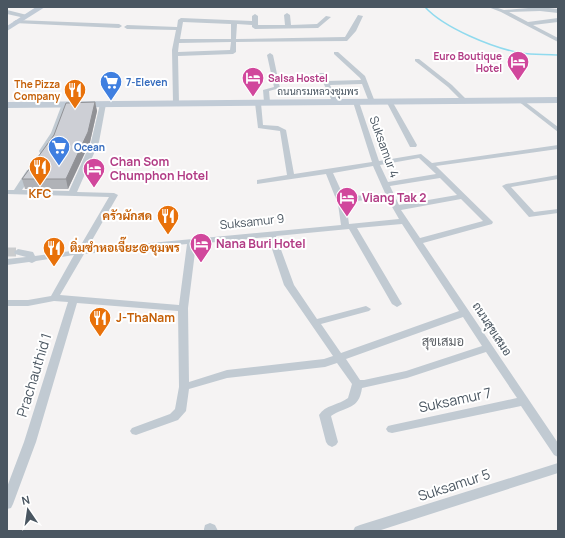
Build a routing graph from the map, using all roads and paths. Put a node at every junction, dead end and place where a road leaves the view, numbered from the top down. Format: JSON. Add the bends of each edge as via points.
{"nodes":[{"id":1,"x":41,"y":7,"type":"edge"},
{"id":2,"x":490,"y":7,"type":"edge"},
{"id":3,"x":558,"y":11,"type":"edge"},
{"id":4,"x":7,"y":12,"type":"edge"},
{"id":5,"x":503,"y":12,"type":"junction"},
{"id":6,"x":287,"y":15,"type":"dead end"},
{"id":7,"x":25,"y":16,"type":"junction"},
{"id":8,"x":255,"y":16,"type":"dead end"},
{"id":9,"x":360,"y":16,"type":"dead end"},
{"id":10,"x":328,"y":17,"type":"dead end"},
{"id":11,"x":558,"y":20,"type":"edge"},
{"id":12,"x":16,"y":22,"type":"junction"},
{"id":13,"x":234,"y":23,"type":"junction"},
{"id":14,"x":254,"y":23,"type":"junction"},
{"id":15,"x":526,"y":24,"type":"junction"},
{"id":16,"x":119,"y":26,"type":"dead end"},
{"id":17,"x":288,"y":26,"type":"junction"},
{"id":18,"x":127,"y":27,"type":"dead end"},
{"id":19,"x":7,"y":29,"type":"edge"},
{"id":20,"x":178,"y":29,"type":"junction"},
{"id":21,"x":558,"y":40,"type":"edge"},
{"id":22,"x":176,"y":41,"type":"junction"},
{"id":23,"x":233,"y":41,"type":"junction"},
{"id":24,"x":336,"y":53,"type":"dead end"},
{"id":25,"x":175,"y":54,"type":"junction"},
{"id":26,"x":270,"y":55,"type":"dead end"},
{"id":27,"x":417,"y":60,"type":"dead end"},
{"id":28,"x":322,"y":74,"type":"dead end"},
{"id":29,"x":365,"y":82,"type":"junction"},
{"id":30,"x":326,"y":83,"type":"junction"},
{"id":31,"x":520,"y":100,"type":"junction"},
{"id":32,"x":558,"y":100,"type":"edge"},
{"id":33,"x":389,"y":101,"type":"junction"},
{"id":34,"x":465,"y":101,"type":"junction"},
{"id":35,"x":262,"y":102,"type":"junction"},
{"id":36,"x":335,"y":102,"type":"junction"},
{"id":37,"x":356,"y":102,"type":"junction"},
{"id":38,"x":372,"y":102,"type":"junction"},
{"id":39,"x":176,"y":103,"type":"junction"},
{"id":40,"x":65,"y":104,"type":"junction"},
{"id":41,"x":103,"y":104,"type":"junction"},
{"id":42,"x":7,"y":105,"type":"edge"},
{"id":43,"x":558,"y":130,"type":"edge"},
{"id":44,"x":413,"y":145,"type":"dead end"},
{"id":45,"x":558,"y":147,"type":"edge"},
{"id":46,"x":376,"y":164,"type":"junction"},
{"id":47,"x":430,"y":165,"type":"junction"},
{"id":48,"x":328,"y":171,"type":"junction"},
{"id":49,"x":291,"y":176,"type":"junction"},
{"id":50,"x":440,"y":176,"type":"junction"},
{"id":51,"x":558,"y":177,"type":"edge"},
{"id":52,"x":260,"y":182,"type":"dead end"},
{"id":53,"x":386,"y":185,"type":"junction"},
{"id":54,"x":7,"y":192,"type":"edge"},
{"id":55,"x":16,"y":192,"type":"junction"},
{"id":56,"x":72,"y":194,"type":"junction"},
{"id":57,"x":390,"y":196,"type":"junction"},
{"id":58,"x":461,"y":197,"type":"junction"},
{"id":59,"x":342,"y":200,"type":"junction"},
{"id":60,"x":396,"y":208,"type":"junction"},
{"id":61,"x":558,"y":211,"type":"edge"},
{"id":62,"x":405,"y":220,"type":"junction"},
{"id":63,"x":349,"y":226,"type":"junction"},
{"id":64,"x":271,"y":234,"type":"junction"},
{"id":65,"x":419,"y":241,"type":"junction"},
{"id":66,"x":192,"y":242,"type":"junction"},
{"id":67,"x":18,"y":252,"type":"tunnel mouth"},
{"id":68,"x":80,"y":252,"type":"junction"},
{"id":69,"x":32,"y":260,"type":"junction"},
{"id":70,"x":7,"y":262,"type":"edge"},
{"id":71,"x":54,"y":298,"type":"junction"},
{"id":72,"x":73,"y":300,"type":"junction"},
{"id":73,"x":7,"y":303,"type":"edge"},
{"id":74,"x":397,"y":304,"type":"dead end"},
{"id":75,"x":183,"y":308,"type":"junction"},
{"id":76,"x":366,"y":309,"type":"dead end"},
{"id":77,"x":466,"y":312,"type":"junction"},
{"id":78,"x":314,"y":323,"type":"junction"},
{"id":79,"x":489,"y":347,"type":"junction"},
{"id":80,"x":339,"y":358,"type":"junction"},
{"id":81,"x":357,"y":384,"type":"junction"},
{"id":82,"x":184,"y":387,"type":"junction"},
{"id":83,"x":524,"y":401,"type":"junction"},
{"id":84,"x":392,"y":429,"type":"dead end"},
{"id":85,"x":136,"y":431,"type":"dead end"},
{"id":86,"x":332,"y":442,"type":"dead end"},
{"id":87,"x":558,"y":452,"type":"edge"},
{"id":88,"x":558,"y":468,"type":"edge"},
{"id":89,"x":7,"y":504,"type":"edge"},
{"id":90,"x":360,"y":531,"type":"edge"}],
"edges":[{"from":1,"to":7,"type":"street"},
{"from":2,"to":5,"type":"street"},
{"from":3,"to":5,"type":"street","via":[[540,9]]},
{"from":4,"to":7,"type":"street"},
{"from":5,"to":15,"type":"street"},
{"from":6,"to":17,"type":"street"},
{"from":7,"to":12,"type":"street"},
{"from":8,"to":14,"type":"street"},
{"from":9,"to":23,"type":"street","via":[[354,31],[347,39]]},
{"from":10,"to":17,"type":"street","via":[[318,26]]},
{"from":11,"to":15,"type":"street"},
{"from":12,"to":16,"type":"street"},
{"from":12,"to":19,"type":"street"},
{"from":13,"to":14,"type":"street"},
{"from":13,"to":20,"type":"street","via":[[181,20]]},
{"from":13,"to":23,"type":"street"},
{"from":14,"to":17,"type":"street","via":[[255,27]]},
{"from":15,"to":21,"type":"street"},
{"from":18,"to":20,"type":"street"},
{"from":20,"to":22,"type":"street"},
{"from":22,"to":23,"type":"street"},
{"from":22,"to":25,"type":"street"},
{"from":23,"to":25,"type":"street","via":[[233,52]]},
{"from":24,"to":29,"type":"street","via":[[357,70]]},
{"from":25,"to":39,"type":"street"},
{"from":26,"to":35,"type":"street","via":[[277,88],[266,90]]},
{"from":27,"to":34,"type":"street"},
{"from":28,"to":30,"type":"street"},
{"from":29,"to":30,"type":"street"},
{"from":29,"to":38,"type":"street"},
{"from":30,"to":36,"type":"street"},
{"from":31,"to":32,"type":"street","name":"ถนนกรมหลวงชุมพร"},
{"from":31,"to":34,"type":"street","name":"ถนนกรมหลวงชุมพร"},
{"from":31,"to":43,"type":"street"},
{"from":33,"to":34,"type":"street","name":"ถนนกรมหลวงชุมพร"},
{"from":33,"to":38,"type":"street","name":"ถนนกรมหลวงชุมพร"},
{"from":33,"to":44,"type":"street"},
{"from":35,"to":36,"type":"street","name":"ถนนกรมหลวงชุมพร"},
{"from":35,"to":39,"type":"street","name":"ถนนกรมหลวงชุมพร"},
{"from":35,"to":49,"type":"street","via":[[260,127],[283,130]]},
{"from":36,"to":37,"type":"street","name":"ถนนกรมหลวงชุมพร"},
{"from":37,"to":38,"type":"street","name":"ถนนกรมหลวงชุมพร"},
{"from":37,"to":46,"type":"street","name":"Suksamur 4"},
{"from":39,"to":41,"type":"street","name":"ถนนกรมหลวงชุมพร"},
{"from":40,"to":41,"type":"street","name":"ถนนกรมหลวงชุมพร"},
{"from":40,"to":42,"type":"street","name":"ถนนกรมหลวงชุมพร"},
{"from":40,"to":55,"type":"street","via":[[54,133]]},
{"from":41,"to":56,"type":"street","via":[[96,142]]},
{"from":45,"to":47,"type":"street"},
{"from":46,"to":47,"type":"street","via":[[421,156]]},
{"from":46,"to":48,"type":"street"},
{"from":46,"to":53,"type":"street","name":"Suksamur 4"},
{"from":47,"to":50,"type":"street"},
{"from":48,"to":49,"type":"street"},
{"from":48,"to":59,"type":"street"},
{"from":49,"to":52,"type":"street"},
{"from":50,"to":53,"type":"street"},
{"from":50,"to":58,"type":"street"},
{"from":51,"to":61,"type":"street","via":[[506,186],[532,214]]},
{"from":53,"to":57,"type":"street","name":"Suksamur 4"},
{"from":54,"to":55,"type":"street"},
{"from":55,"to":56,"type":"street"},
{"from":56,"to":68,"type":"street","via":[[114,194],[96,229]]},
{"from":57,"to":59,"type":"street"},
{"from":57,"to":60,"type":"street","name":"Suksamur 4"},
{"from":58,"to":60,"type":"street"},
{"from":58,"to":65,"type":"street","via":[[489,222]]},
{"from":59,"to":63,"type":"street"},
{"from":60,"to":62,"type":"street","name":"Suksamur 4"},
{"from":62,"to":63,"type":"street","name":"Suksamur 9"},
{"from":62,"to":65,"type":"street","name":"ถนนสุขเสมอ"},
{"from":63,"to":64,"type":"street","name":"Suksamur 9"},
{"from":63,"to":74,"type":"street"},
{"from":64,"to":66,"type":"street","name":"Suksamur 9"},
{"from":64,"to":78,"type":"street","via":[[289,285]]},
{"from":65,"to":77,"type":"street","name":"ถนนสุขเสมอ"},
{"from":66,"to":68,"type":"street","name":"Suksamur 9"},
{"from":66,"to":75,"type":"street"},
{"from":67,"to":69,"type":"street","via":[[30,254]]},
{"from":68,"to":69,"type":"street","name":"Suksamur 9"},
{"from":68,"to":71,"type":"street"},
{"from":69,"to":70,"type":"street","name":"Suksamur 9"},
{"from":71,"to":72,"type":"street"},
{"from":71,"to":73,"type":"street","via":[[28,304]]},
{"from":72,"to":75,"type":"street"},
{"from":72,"to":89,"type":"street","name":"Prachauthid 1","via":[[30,442]]},
{"from":75,"to":82,"type":"street"},
{"from":76,"to":78,"type":"street"},
{"from":77,"to":79,"type":"street","name":"ถนนสุขเสมอ"},
{"from":77,"to":80,"type":"street"},
{"from":78,"to":80,"type":"street"},
{"from":79,"to":81,"type":"street","via":[[407,374]]},
{"from":79,"to":83,"type":"street","name":"ถนนสุขเสมอ"},
{"from":80,"to":81,"type":"street"},
{"from":80,"to":82,"type":"street","via":[[317,365],[227,374]]},
{"from":81,"to":86,"type":"street","via":[[353,402],[325,415]]},
{"from":82,"to":85,"type":"street","via":[[180,412],[174,417]]},
{"from":83,"to":84,"type":"street","name":"Suksamur 7"},
{"from":83,"to":87,"type":"street","name":"ถนนสุขเสมอ"},
{"from":88,"to":90,"type":"street","name":"Suksamur 5"}]}
